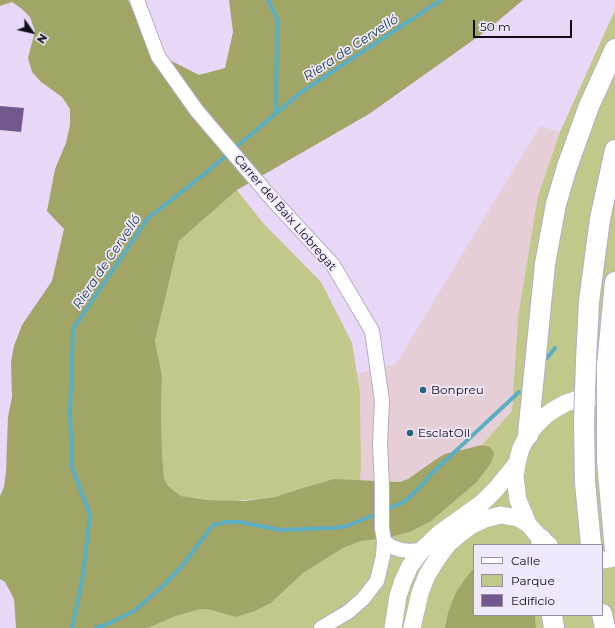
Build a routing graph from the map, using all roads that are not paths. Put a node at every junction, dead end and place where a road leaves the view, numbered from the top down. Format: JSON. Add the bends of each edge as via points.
{"nodes":[{"id":1,"x":137,"y":0,"type":"edge"},
{"id":2,"x":615,"y":49,"type":"edge"},
{"id":3,"x":615,"y":150,"type":"edge"},
{"id":4,"x":615,"y":282,"type":"edge"},
{"id":5,"x":615,"y":399,"type":"edge"},
{"id":6,"x":528,"y":435,"type":"junction"},
{"id":7,"x":517,"y":463,"type":"junction"},
{"id":8,"x":383,"y":535,"type":"junction"},
{"id":9,"x":540,"y":538,"type":"edge"},
{"id":10,"x":591,"y":544,"type":"edge"},
{"id":11,"x":422,"y":550,"type":"junction"},
{"id":12,"x":615,"y":551,"type":"edge"},
{"id":13,"x":615,"y":558,"type":"edge"},
{"id":14,"x":603,"y":560,"type":"edge"},
{"id":15,"x":552,"y":616,"type":"edge"},
{"id":16,"x":602,"y":616,"type":"edge"},
{"id":17,"x":321,"y":628,"type":"edge"},
{"id":18,"x":393,"y":628,"type":"edge"},
{"id":19,"x":412,"y":628,"type":"edge"},
{"id":20,"x":554,"y":628,"type":"edge"},
{"id":21,"x":605,"y":628,"type":"edge"}],
"edges":[{"from":1,"to":8,"type":"street","name":"Carrer del Baix Llobregat","via":[[158,56],[198,111],[273,200],[333,265],[372,331],[382,401],[380,443]]},
{"from":2,"to":6,"type":"highway","via":[[589,106],[556,204],[545,264]]},
{"from":3,"to":10,"type":"highway","bridge":true,"via":[[600,219],[589,302],[584,422],[585,482]]},
{"from":4,"to":12,"type":"highway","bridge":true,"via":[[607,366],[607,460]]},
{"from":5,"to":6,"type":"main road","via":[[591,397],[566,403],[545,416]]},
{"from":6,"to":7,"type":"main road"},
{"from":7,"to":9,"type":"main road","via":[[515,477],[518,500]]},
{"from":7,"to":11,"type":"main road","via":[[482,503],[440,533]]},
{"from":8,"to":11,"type":"street","via":[[392,547],[410,552]]},
{"from":8,"to":17,"type":"street","name":"Carrer del Baix Llobregat","via":[[383,556],[377,581],[363,599],[348,612]]},
{"from":9,"to":19,"type":"main road","via":[[518,518],[510,516],[501,515],[472,525],[448,544],[427,575],[420,592]]},
{"from":11,"to":18,"type":"main road","via":[[410,566],[403,582]]},
{"from":13,"to":14,"type":"main road"},
{"from":15,"to":20,"type":"highway"},
{"from":16,"to":21,"type":"highway"}]}
